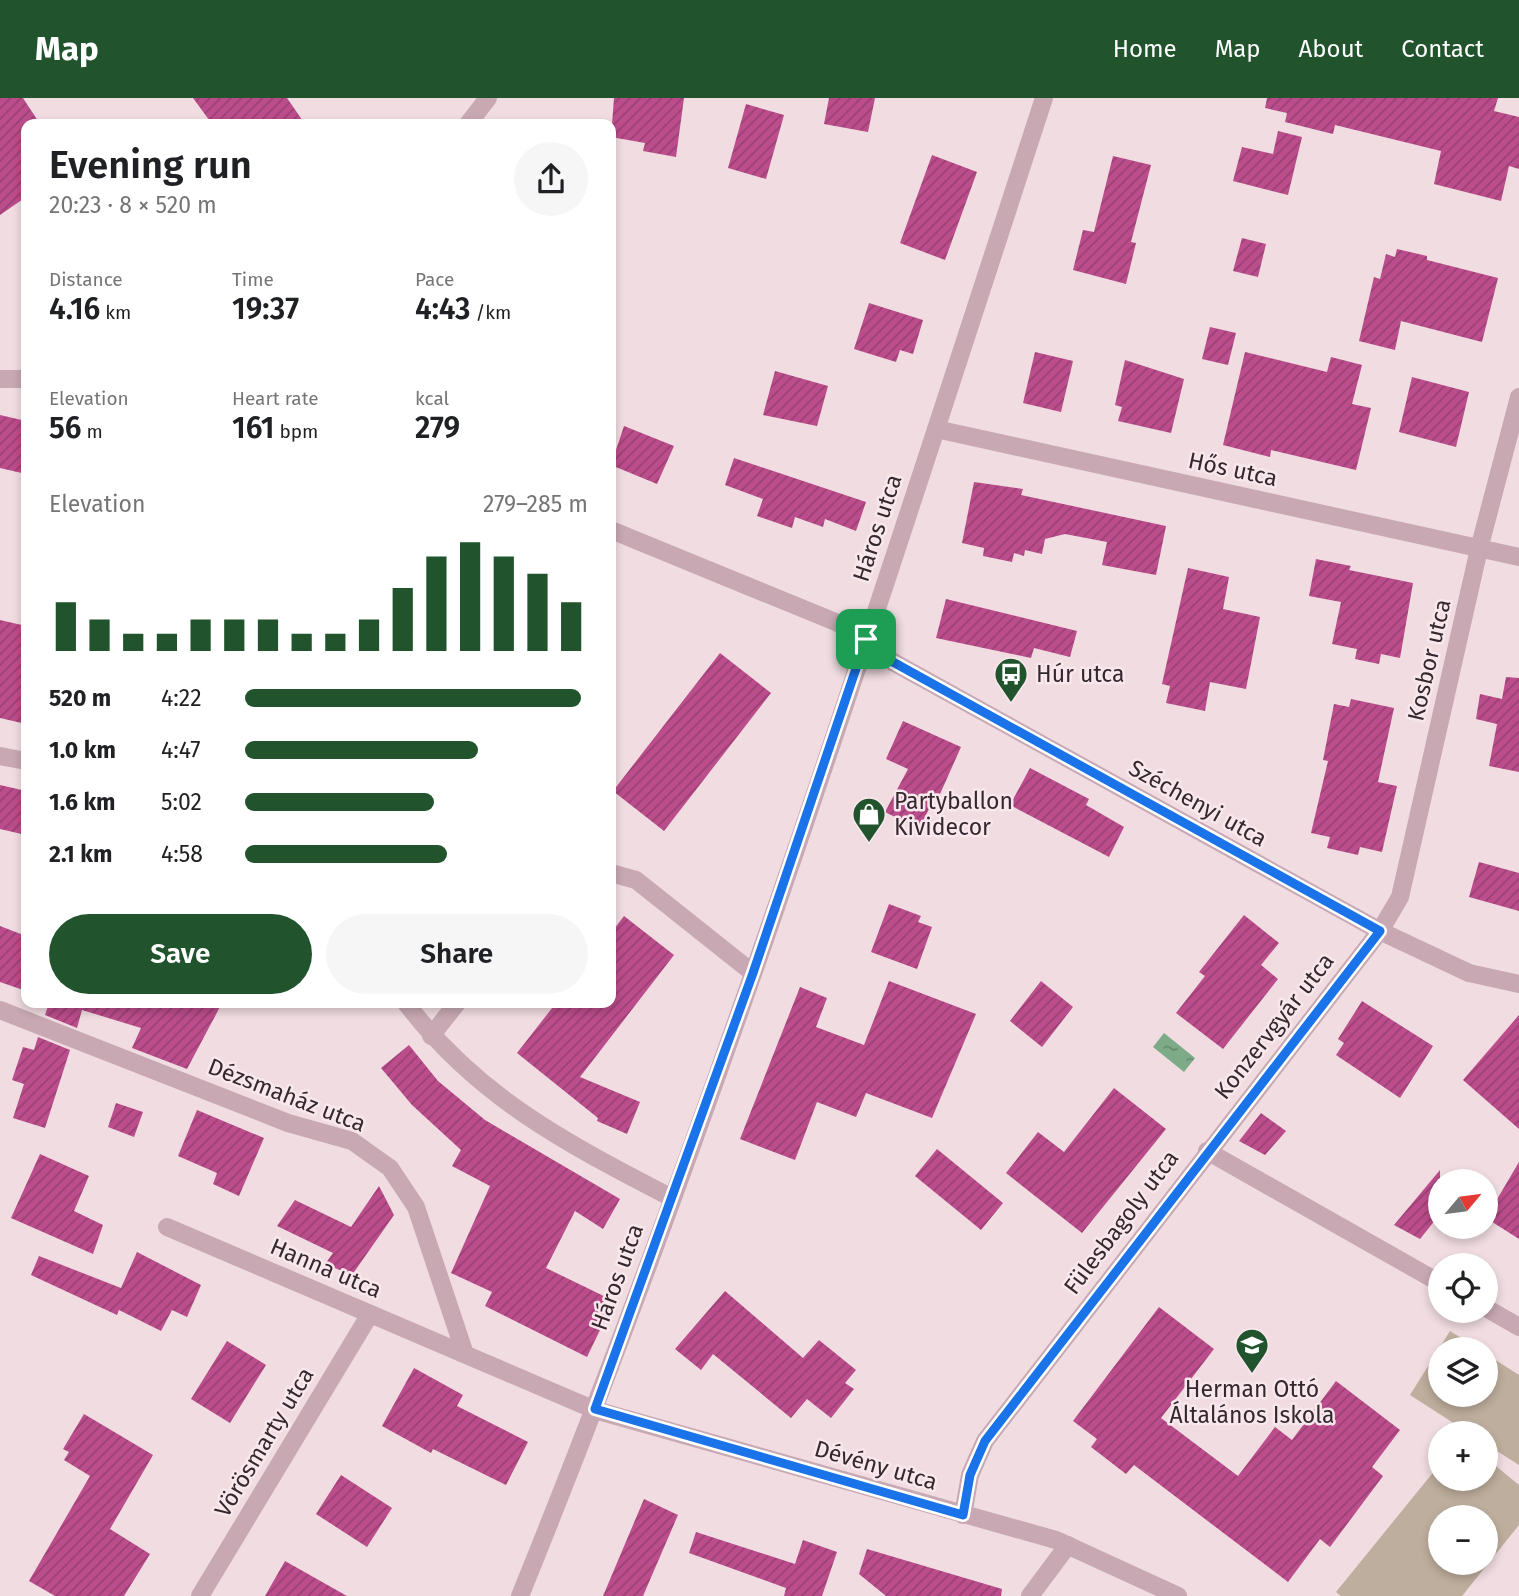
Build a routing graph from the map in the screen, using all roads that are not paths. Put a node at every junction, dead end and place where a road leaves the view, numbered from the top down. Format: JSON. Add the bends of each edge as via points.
{"nodes":[{"id":1,"x":488,"y":98,"type":"edge"},
{"id":2,"x":1044,"y":98,"type":"edge"},
{"id":3,"x":472,"y":119,"type":"edge"},
{"id":4,"x":0,"y":379,"type":"edge"},
{"id":5,"x":21,"y":379,"type":"edge"},
{"id":6,"x":1519,"y":397,"type":"edge"},
{"id":7,"x":936,"y":429,"type":"junction"},
{"id":8,"x":616,"y":532,"type":"edge"},
{"id":9,"x":1479,"y":549,"type":"junction"},
{"id":10,"x":1519,"y":557,"type":"edge"},
{"id":11,"x":866,"y":639,"type":"junction"},
{"id":12,"x":0,"y":756,"type":"edge"},
{"id":13,"x":21,"y":760,"type":"edge"},
{"id":14,"x":616,"y":874,"type":"edge"},
{"id":15,"x":1380,"y":931,"type":"junction"},
{"id":16,"x":753,"y":973,"type":"junction"},
{"id":17,"x":1519,"y":984,"type":"edge"},
{"id":18,"x":410,"y":1008,"type":"edge"},
{"id":19,"x":453,"y":1008,"type":"edge"},
{"id":20,"x":0,"y":1010,"type":"edge"},
{"id":21,"x":431,"y":1036,"type":"junction"},
{"id":22,"x":1206,"y":1151,"type":"junction"},
{"id":23,"x":672,"y":1198,"type":"junction"},
{"id":24,"x":167,"y":1227,"type":"dead end"},
{"id":25,"x":1428,"y":1276,"type":"edge"},
{"id":26,"x":370,"y":1314,"type":"junction"},
{"id":27,"x":1498,"y":1315,"type":"edge"},
{"id":28,"x":1519,"y":1327,"type":"edge"},
{"id":29,"x":466,"y":1354,"type":"junction"},
{"id":30,"x":595,"y":1409,"type":"junction"},
{"id":31,"x":963,"y":1515,"type":"junction"},
{"id":32,"x":1068,"y":1545,"type":"junction"},
{"id":33,"x":200,"y":1596,"type":"edge"},
{"id":34,"x":520,"y":1596,"type":"edge"},
{"id":35,"x":1030,"y":1596,"type":"edge"},
{"id":36,"x":1178,"y":1596,"type":"edge"}],
"edges":[{"from":1,"to":3,"type":"street"},
{"from":2,"to":7,"type":"street","name":"Háros utca"},
{"from":4,"to":5,"type":"street"},
{"from":6,"to":9,"type":"street","name":"Kosbor utca"},
{"from":7,"to":9,"type":"street","name":"Hős utca"},
{"from":7,"to":11,"type":"street","name":"Háros utca"},
{"from":8,"to":11,"type":"street","via":[[838,623]]},
{"from":9,"to":10,"type":"street","name":"Hős utca"},
{"from":9,"to":15,"type":"street","name":"Kosbor utca","via":[[1400,897]]},
{"from":11,"to":15,"type":"street","name":"Széchenyi utca","via":[[893,662]]},
{"from":11,"to":16,"type":"street","name":"Háros utca"},
{"from":12,"to":13,"type":"street"},
{"from":14,"to":16,"type":"street","via":[[636,880]]},
{"from":15,"to":17,"type":"street","name":"Széchenyi utca","via":[[1469,973]]},
{"from":15,"to":22,"type":"street","name":"Konzervgyár utca"},
{"from":16,"to":23,"type":"street","name":"Háros utca"},
{"from":18,"to":21,"type":"street"},
{"from":19,"to":21,"type":"street"},
{"from":20,"to":29,"type":"street","name":"Dézsmaház utca","via":[[288,1123],[352,1141],[390,1168],[416,1207]]},
{"from":21,"to":23,"type":"street","via":[[518,1113]]},
{"from":22,"to":25,"type":"street","name":"Fülesbagoly utca"},
{"from":22,"to":31,"type":"street","name":"Fülesbagoly utca","via":[[985,1441],[970,1475]]},
{"from":23,"to":30,"type":"street","name":"Háros utca"},
{"from":24,"to":26,"type":"street","name":"Hanna utca"},
{"from":26,"to":29,"type":"street","name":"Hanna utca"},
{"from":26,"to":33,"type":"street","name":"Vörösmarty utca"},
{"from":27,"to":28,"type":"street"},
{"from":29,"to":30,"type":"street"},
{"from":30,"to":31,"type":"street","name":"Dévény utca"},
{"from":30,"to":34,"type":"street","name":"Háros utca"},
{"from":31,"to":32,"type":"street","name":"Dévény utca"},
{"from":32,"to":35,"type":"street"},
{"from":32,"to":36,"type":"street","name":"Dévény utca"}]}
